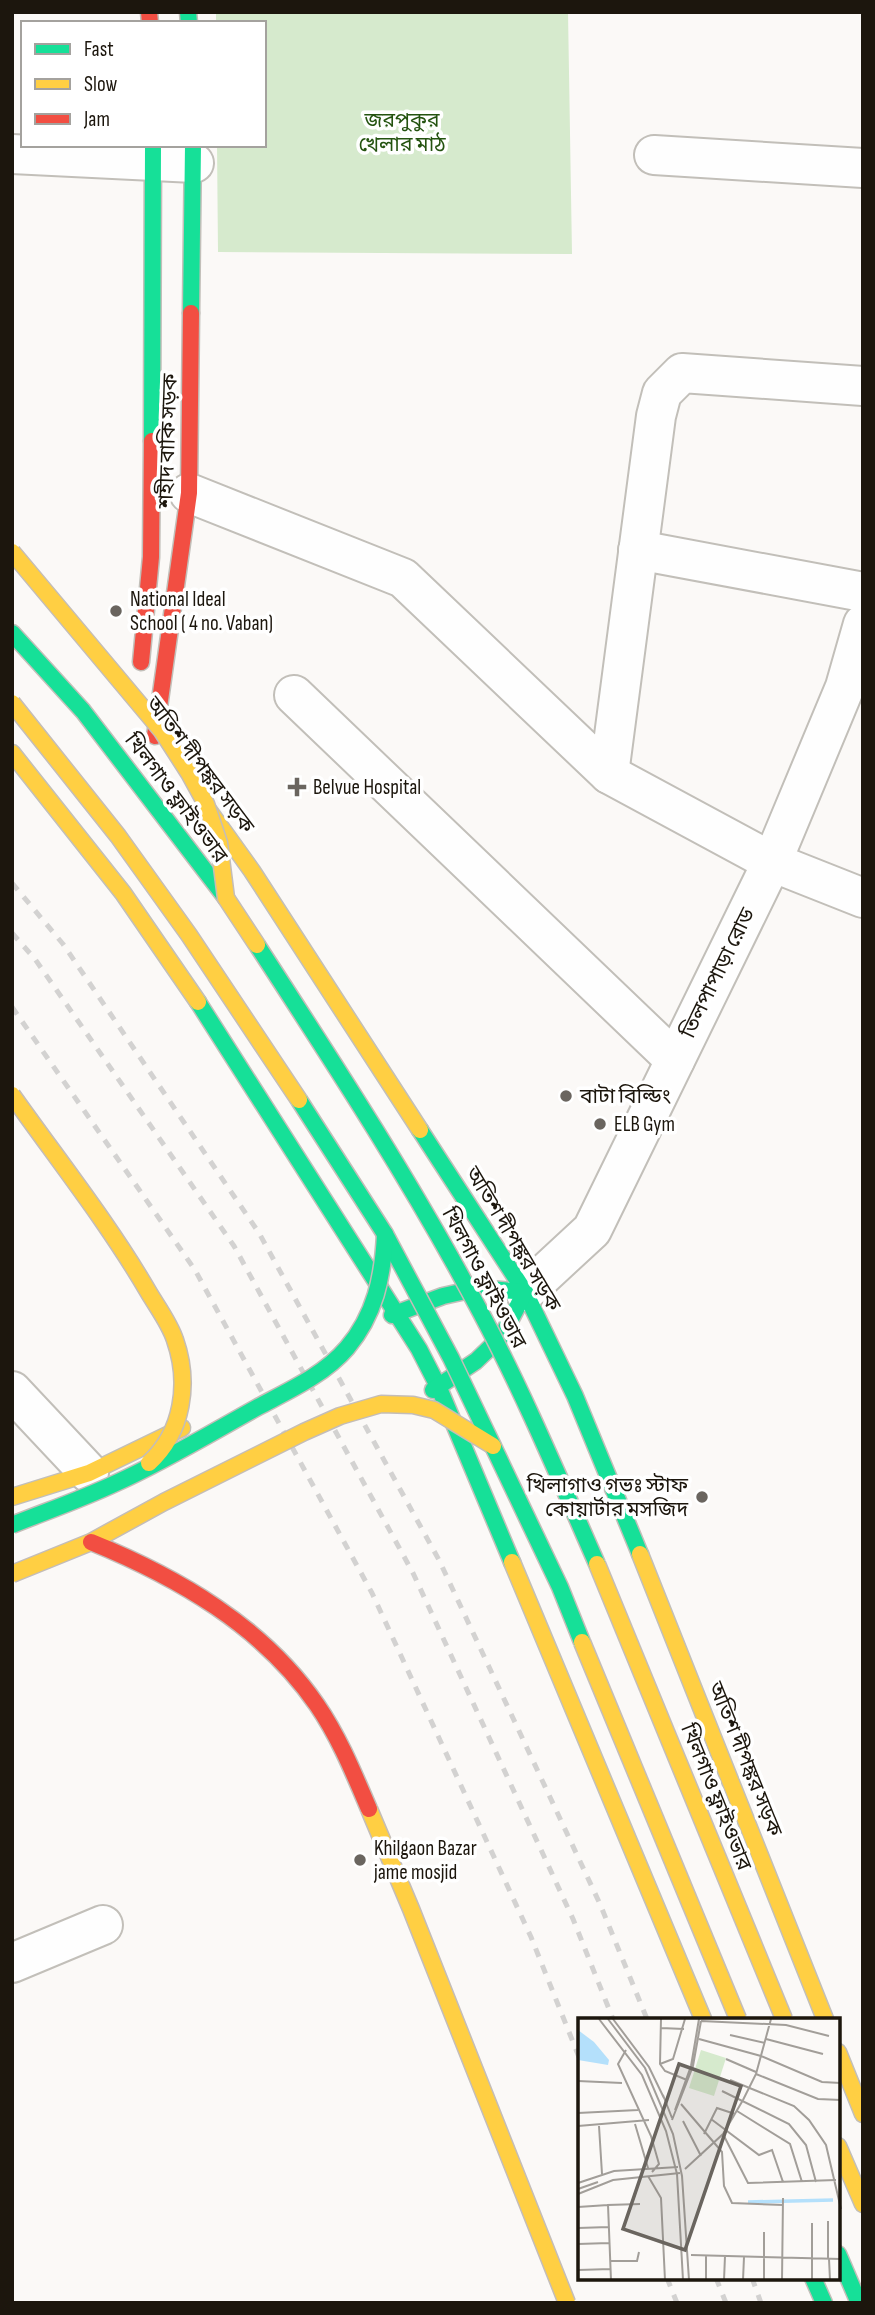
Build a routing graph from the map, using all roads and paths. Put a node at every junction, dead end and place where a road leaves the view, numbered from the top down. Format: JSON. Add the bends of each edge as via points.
{"nodes":[{"id":1,"x":153,"y":153,"type":"edge"},
{"id":2,"x":12,"y":154,"type":"edge"},
{"id":3,"x":194,"y":154,"type":"edge"},
{"id":4,"x":654,"y":155,"type":"dead end"},
{"id":5,"x":863,"y":167,"type":"edge"},
{"id":6,"x":863,"y":386,"type":"edge"},
{"id":7,"x":190,"y":493,"type":"junction"},
{"id":8,"x":638,"y":550,"type":"junction"},
{"id":9,"x":12,"y":552,"type":"edge"},
{"id":10,"x":12,"y":566,"type":"edge"},
{"id":11,"x":863,"y":592,"type":"edge"},
{"id":12,"x":863,"y":624,"type":"edge"},
{"id":13,"x":12,"y":633,"type":"edge"},
{"id":14,"x":294,"y":695,"type":"dead end"},
{"id":15,"x":854,"y":695,"type":"edge"},
{"id":16,"x":12,"y":703,"type":"edge"},
{"id":17,"x":136,"y":713,"type":"junction"},
{"id":18,"x":155,"y":736,"type":"junction"},
{"id":19,"x":12,"y":753,"type":"edge"},
{"id":20,"x":609,"y":774,"type":"junction"},
{"id":21,"x":772,"y":862,"type":"junction"},
{"id":22,"x":226,"y":898,"type":"junction"},
{"id":23,"x":863,"y":898,"type":"edge"},
{"id":24,"x":676,"y":1060,"type":"junction"},
{"id":25,"x":12,"y":1095,"type":"edge"},
{"id":26,"x":385,"y":1234,"type":"junction"},
{"id":27,"x":525,"y":1292,"type":"junction"},
{"id":28,"x":396,"y":1312,"type":"junction"},
{"id":29,"x":312,"y":1359,"type":"dead end"},
{"id":30,"x":439,"y":1388,"type":"junction"},
{"id":31,"x":12,"y":1391,"type":"edge"},
{"id":32,"x":200,"y":1419,"type":"dead end"},
{"id":33,"x":493,"y":1446,"type":"junction"},
{"id":34,"x":89,"y":1473,"type":"junction"},
{"id":35,"x":131,"y":1477,"type":"junction"},
{"id":36,"x":12,"y":1497,"type":"edge"},
{"id":37,"x":12,"y":1525,"type":"edge"},
{"id":38,"x":91,"y":1542,"type":"junction"},
{"id":39,"x":12,"y":1574,"type":"edge"},
{"id":40,"x":12,"y":1585,"type":"edge"},
{"id":41,"x":103,"y":1925,"type":"dead end"},
{"id":42,"x":12,"y":1963,"type":"edge"},
{"id":43,"x":703,"y":2018,"type":"edge"},
{"id":44,"x":738,"y":2018,"type":"edge"},
{"id":45,"x":783,"y":2018,"type":"edge"},
{"id":46,"x":825,"y":2018,"type":"edge"},
{"id":47,"x":840,"y":2057,"type":"edge"},
{"id":48,"x":863,"y":2114,"type":"edge"},
{"id":49,"x":840,"y":2151,"type":"edge"},
{"id":50,"x":863,"y":2204,"type":"edge"},
{"id":51,"x":840,"y":2259,"type":"edge"},
{"id":52,"x":814,"y":2280,"type":"edge"},
{"id":53,"x":567,"y":2303,"type":"edge"},
{"id":54,"x":824,"y":2303,"type":"edge"},
{"id":55,"x":859,"y":2303,"type":"edge"}],
"edges":[{"from":1,"to":2,"type":"street"},
{"from":1,"to":3,"type":"street"},
{"from":1,"to":17,"type":"main road","name":"শহীদ বাকি সড়ক","via":[[151,556]]},
{"from":3,"to":7,"type":"main road","name":"শহীদ বাকি সড়ক"},
{"from":4,"to":5,"type":"street"},
{"from":6,"to":8,"type":"street","via":[[682,373],[662,393],[656,416]]},
{"from":7,"to":18,"type":"main road","name":"শহীদ বাকি সড়ক"},
{"from":7,"to":20,"type":"street","via":[[402,578]]},
{"from":8,"to":11,"type":"street"},
{"from":8,"to":20,"type":"street"},
{"from":9,"to":22,"type":"main road","bridge":true,"via":[[162,731],[189,774],[206,804],[219,843]]},
{"from":10,"to":17,"type":"main road","name":"অতিশ দীপঙ্কর সড়ক"},
{"from":12,"to":15,"type":"street","name":"তিলপাপাড়া রোড"},
{"from":13,"to":22,"type":"main road","name":"খিলগাও ফ্লাইওভার","via":[[83,711]]},
{"from":14,"to":24,"type":"street"},
{"from":15,"to":21,"type":"street","name":"তিলপাপাড়া রোড"},
{"from":16,"to":26,"type":"main road","bridge":true,"via":[[118,836],[189,935]]},
{"from":17,"to":18,"type":"main road","name":"অতিশ দীপঙ্কর সড়ক"},
{"from":18,"to":27,"type":"main road","name":"অতিশ দীপঙ্কর সড়ক","via":[[252,871]]},
{"from":19,"to":28,"type":"main road","via":[[123,893],[176,970]]},
{"from":20,"to":21,"type":"street"},
{"from":21,"to":23,"type":"street"},
{"from":21,"to":24,"type":"street","name":"তিলপাপাড়া রোড"},
{"from":22,"to":45,"type":"main road","name":"খিলগাও ফ্লাইওভার","bridge":true,"via":[[351,1090],[483,1316],[641,1668]]},
{"from":24,"to":27,"type":"street","name":"তিলপাপাড়া রোড","via":[[592,1230]]},
{"from":25,"to":35,"type":"main road","bridge":true,"via":[[133,1265],[175,1338],[183,1374],[178,1422],[161,1452]]},
{"from":26,"to":33,"type":"main road","bridge":true},
{"from":26,"to":35,"type":"main road","bridge":true,"via":[[383,1273],[376,1297],[345,1350],[279,1395]]},
{"from":27,"to":28,"type":"main road","via":[[479,1288]]},
{"from":27,"to":30,"type":"main road","via":[[502,1336]]},
{"from":27,"to":46,"type":"main road","name":"অতিশ দীপঙ্কর সড়ক","via":[[622,1509]]},
{"from":28,"to":29,"type":"main road"},
{"from":28,"to":30,"type":"main road"},
{"from":30,"to":40,"type":"main road","via":[[293,1449]]},
{"from":30,"to":43,"type":"main road"},
{"from":31,"to":34,"type":"street"},
{"from":32,"to":34,"type":"main road"},
{"from":33,"to":38,"type":"main road","bridge":true,"via":[[434,1410],[381,1404],[304,1432]]},
{"from":33,"to":44,"type":"main road","bridge":true,"via":[[560,1587]]},
{"from":34,"to":36,"type":"main road"},
{"from":35,"to":37,"type":"main road","bridge":true},
{"from":38,"to":39,"type":"main road","bridge":true},
{"from":38,"to":53,"type":"main road","bridge":true,"via":[[138,1560],[221,1610],[298,1679],[325,1720],[347,1758],[404,1892]]},
{"from":41,"to":42,"type":"street"},
{"from":47,"to":48,"type":"main road"},
{"from":49,"to":50,"type":"main road"},
{"from":51,"to":55,"type":"main road"},
{"from":52,"to":54,"type":"main road"}]}
